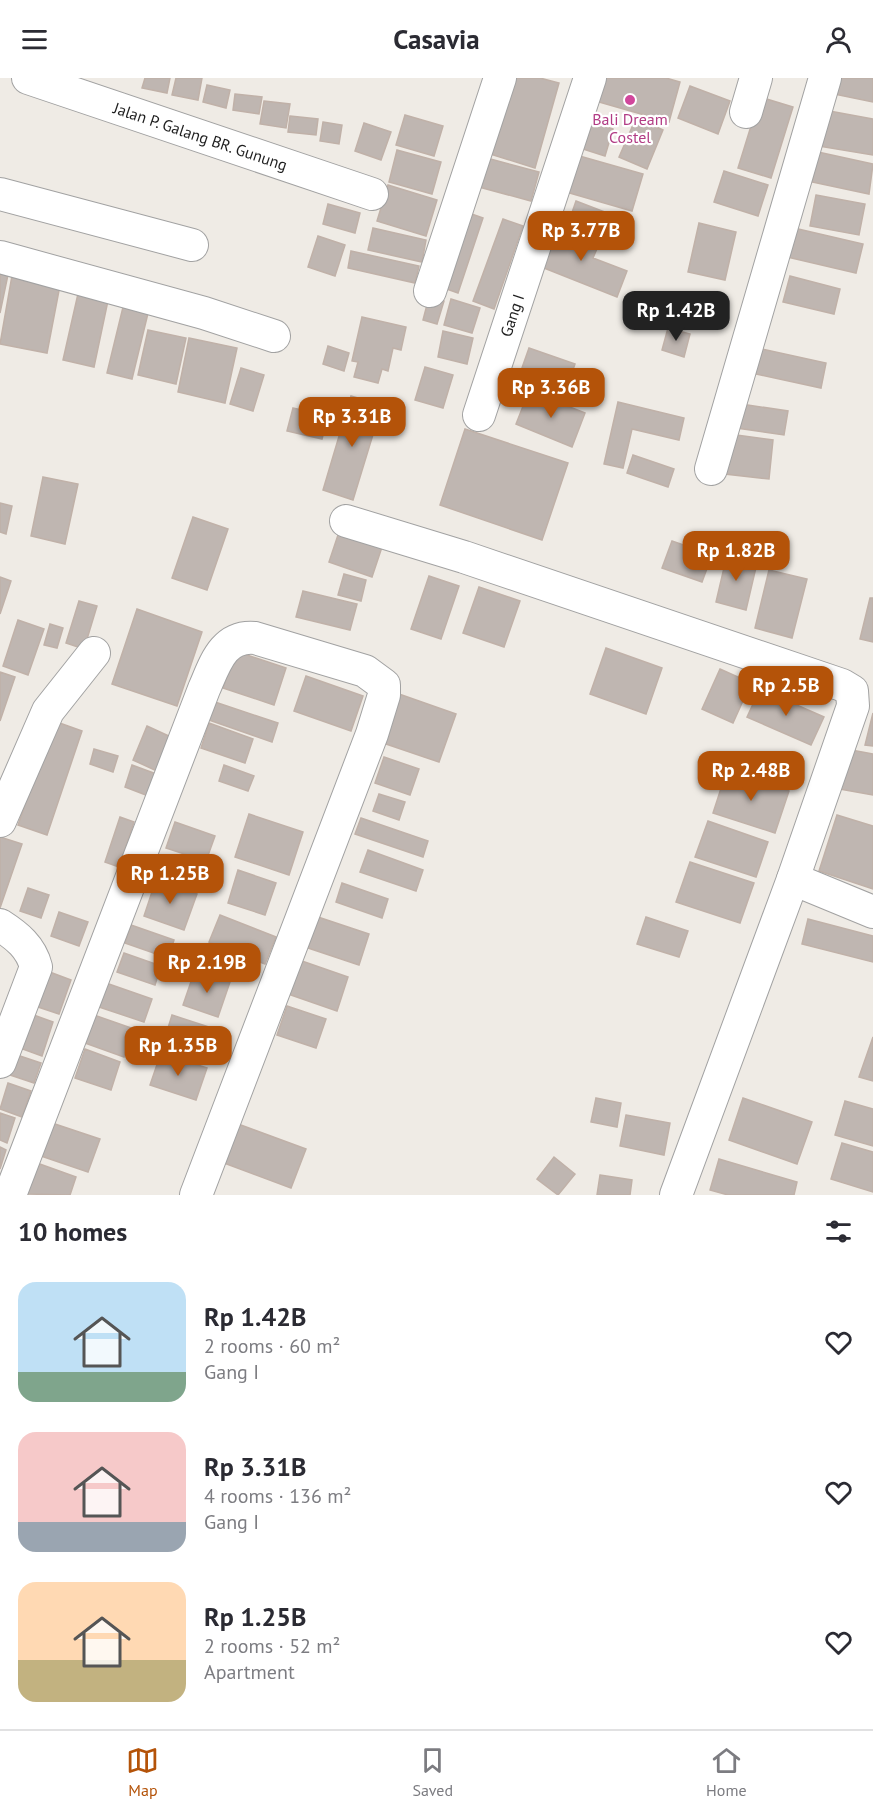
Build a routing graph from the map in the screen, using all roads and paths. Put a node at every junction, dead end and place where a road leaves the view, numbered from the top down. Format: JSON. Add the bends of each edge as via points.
{"nodes":[{"id":1,"x":28,"y":78,"type":"edge"},
{"id":2,"x":500,"y":78,"type":"edge"},
{"id":3,"x":590,"y":78,"type":"edge"},
{"id":4,"x":756,"y":78,"type":"edge"},
{"id":5,"x":825,"y":78,"type":"edge"},
{"id":6,"x":746,"y":112,"type":"dead end"},
{"id":7,"x":0,"y":194,"type":"edge"},
{"id":8,"x":372,"y":194,"type":"dead end"},
{"id":9,"x":192,"y":245,"type":"dead end"},
{"id":10,"x":0,"y":257,"type":"edge"},
{"id":11,"x":430,"y":291,"type":"dead end"},
{"id":12,"x":274,"y":336,"type":"dead end"},
{"id":13,"x":479,"y":415,"type":"dead end"},
{"id":14,"x":711,"y":469,"type":"dead end"},
{"id":15,"x":346,"y":521,"type":"dead end"},
{"id":16,"x":94,"y":653,"type":"dead end"},
{"id":17,"x":0,"y":821,"type":"edge"},
{"id":18,"x":793,"y":879,"type":"junction"},
{"id":19,"x":873,"y":912,"type":"edge"},
{"id":20,"x":0,"y":925,"type":"edge"},
{"id":21,"x":0,"y":1062,"type":"edge"},
{"id":22,"x":10,"y":1195,"type":"edge"},
{"id":23,"x":196,"y":1195,"type":"edge"},
{"id":24,"x":676,"y":1195,"type":"edge"}],
"edges":[{"from":1,"to":8,"type":"street","name":"Jalan P. Galang BR. Gunung"},
{"from":2,"to":11,"type":"street"},
{"from":3,"to":13,"type":"street","name":"Gang I"},
{"from":4,"to":6,"type":"street"},
{"from":5,"to":14,"type":"street"},
{"from":7,"to":9,"type":"street"},
{"from":10,"to":12,"type":"street"},
{"from":15,"to":18,"type":"street","via":[[464,557],[852,691],[853,706]]},
{"from":16,"to":17,"type":"street","via":[[48,711]]},
{"from":18,"to":19,"type":"street"},
{"from":18,"to":24,"type":"street"},
{"from":20,"to":21,"type":"street","via":[[21,941],[32,954],[36,967]]},
{"from":22,"to":23,"type":"street","via":[[204,689],[230,642],[255,638],[365,671],[384,685],[384,694]]}]}
